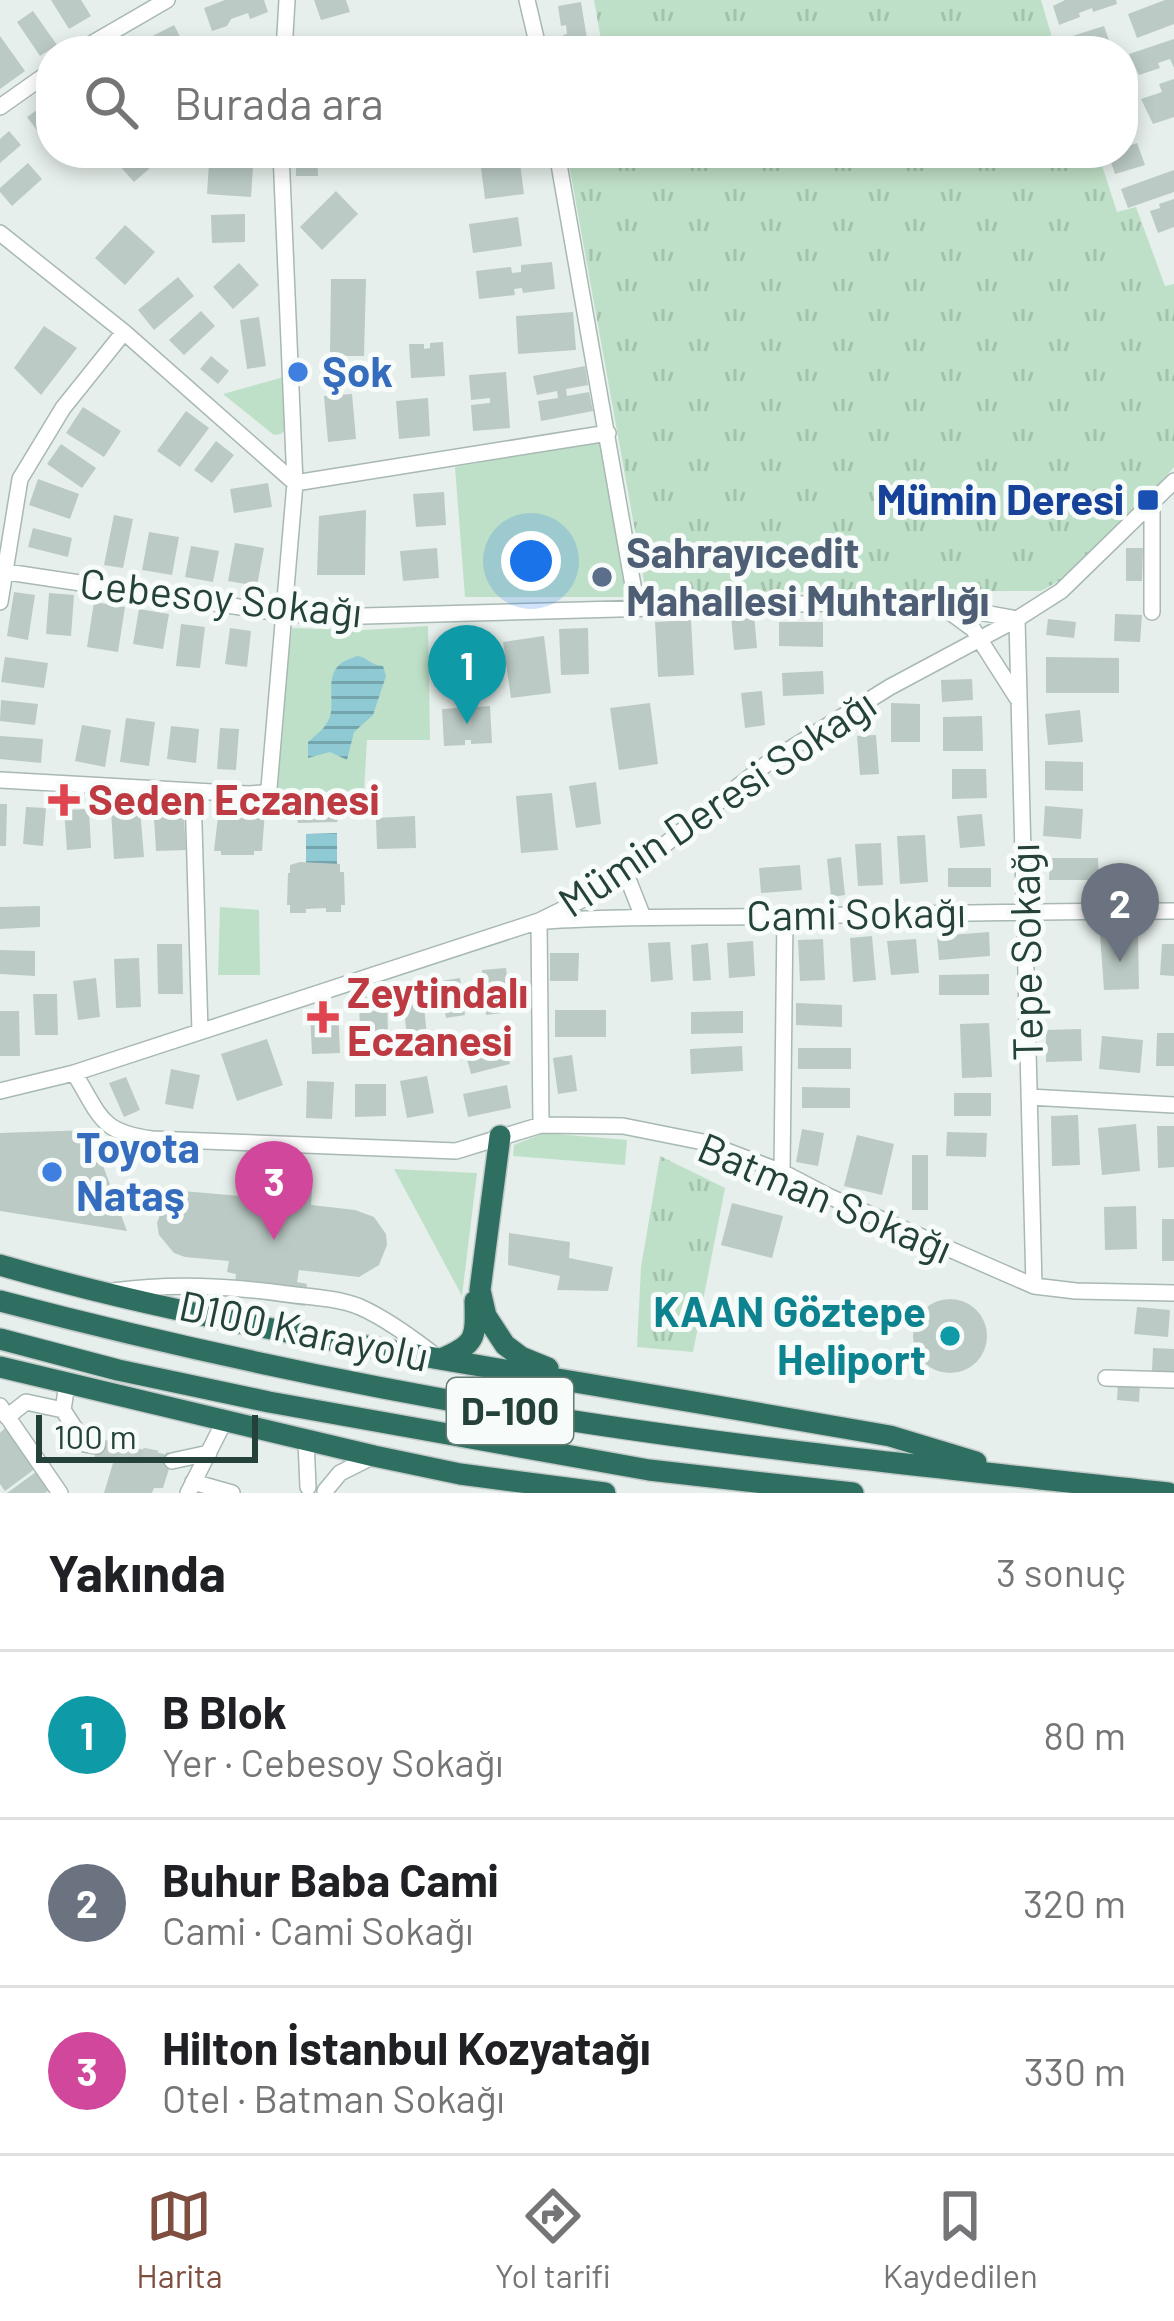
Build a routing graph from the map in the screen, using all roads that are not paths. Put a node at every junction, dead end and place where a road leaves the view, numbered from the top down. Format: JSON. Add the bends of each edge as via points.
{"nodes":[{"id":1,"x":167,"y":0,"type":"edge"},
{"id":2,"x":287,"y":0,"type":"edge"},
{"id":3,"x":527,"y":0,"type":"edge"},
{"id":4,"x":106,"y":36,"type":"edge"},
{"id":5,"x":285,"y":36,"type":"edge"},
{"id":6,"x":535,"y":36,"type":"edge"},
{"id":7,"x":36,"y":82,"type":"edge"},
{"id":8,"x":0,"y":107,"type":"edge"},
{"id":9,"x":281,"y":168,"type":"edge"},
{"id":10,"x":560,"y":168,"type":"edge"},
{"id":11,"x":0,"y":233,"type":"edge"},
{"id":12,"x":124,"y":332,"type":"junction"},
{"id":13,"x":608,"y":433,"type":"junction"},
{"id":14,"x":1174,"y":481,"type":"edge"},
{"id":15,"x":296,"y":483,"type":"junction"},
{"id":16,"x":1152,"y":504,"type":"junction"},
{"id":17,"x":2,"y":571,"type":"edge"},
{"id":18,"x":0,"y":602,"type":"edge"},
{"id":19,"x":940,"y":605,"type":"junction"},
{"id":20,"x":637,"y":608,"type":"junction"},
{"id":21,"x":980,"y":611,"type":"junction"},
{"id":22,"x":1153,"y":612,"type":"dead end"},
{"id":23,"x":286,"y":614,"type":"junction"},
{"id":24,"x":1017,"y":619,"type":"junction"},
{"id":25,"x":976,"y":634,"type":"junction"},
{"id":26,"x":1019,"y":701,"type":"junction"},
{"id":27,"x":0,"y":780,"type":"edge"},
{"id":28,"x":194,"y":791,"type":"junction"},
{"id":29,"x":626,"y":874,"type":"junction"},
{"id":30,"x":590,"y":896,"type":"junction"},
{"id":31,"x":1024,"y":910,"type":"junction"},
{"id":32,"x":1174,"y":911,"type":"edge"},
{"id":33,"x":643,"y":916,"type":"junction"},
{"id":34,"x":784,"y":916,"type":"junction"},
{"id":35,"x":598,"y":918,"type":"junction"},
{"id":36,"x":538,"y":921,"type":"junction"},
{"id":37,"x":200,"y":1032,"type":"junction"},
{"id":38,"x":74,"y":1073,"type":"junction"},
{"id":39,"x":0,"y":1091,"type":"edge"},
{"id":40,"x":1029,"y":1097,"type":"junction"},
{"id":41,"x":1174,"y":1105,"type":"edge"},
{"id":42,"x":541,"y":1125,"type":"junction"},
{"id":43,"x":495,"y":1138,"type":"junction"},
{"id":44,"x":782,"y":1172,"type":"junction"},
{"id":45,"x":0,"y":1264,"type":"edge"},
{"id":46,"x":478,"y":1276,"type":"junction"},
{"id":47,"x":1034,"y":1286,"type":"junction"},
{"id":48,"x":105,"y":1292,"type":"junction"},
{"id":49,"x":1174,"y":1293,"type":"edge"},
{"id":50,"x":0,"y":1301,"type":"edge"},
{"id":51,"x":0,"y":1339,"type":"edge"},
{"id":52,"x":440,"y":1359,"type":"junction"},
{"id":53,"x":6,"y":1368,"type":"edge"},
{"id":54,"x":1106,"y":1378,"type":"dead end"},
{"id":55,"x":1174,"y":1380,"type":"edge"},
{"id":56,"x":581,"y":1383,"type":"junction"},
{"id":57,"x":67,"y":1384,"type":"junction"},
{"id":58,"x":63,"y":1410,"type":"junction"},
{"id":59,"x":4,"y":1412,"type":"edge"},
{"id":60,"x":224,"y":1422,"type":"junction"},
{"id":61,"x":306,"y":1441,"type":"junction"},
{"id":62,"x":97,"y":1446,"type":"tunnel mouth"},
{"id":63,"x":209,"y":1453,"type":"junction"},
{"id":64,"x":374,"y":1456,"type":"junction"},
{"id":65,"x":172,"y":1461,"type":"tunnel mouth"},
{"id":66,"x":1028,"y":1478,"type":"junction"},
{"id":67,"x":507,"y":1480,"type":"junction"},
{"id":68,"x":190,"y":1488,"type":"edge"},
{"id":69,"x":317,"y":1489,"type":"edge"},
{"id":70,"x":61,"y":1493,"type":"edge"},
{"id":71,"x":232,"y":1493,"type":"edge"},
{"id":72,"x":549,"y":1493,"type":"edge"},
{"id":73,"x":605,"y":1493,"type":"edge"},
{"id":74,"x":854,"y":1493,"type":"edge"},
{"id":75,"x":1168,"y":1493,"type":"edge"}],
"edges":[{"from":1,"to":4,"type":"street"},
{"from":2,"to":5,"type":"street"},
{"from":3,"to":6,"type":"street"},
{"from":7,"to":8,"type":"street"},
{"from":9,"to":15,"type":"street"},
{"from":10,"to":13,"type":"street"},
{"from":11,"to":12,"type":"street"},
{"from":12,"to":15,"type":"street"},
{"from":12,"to":17,"type":"street","via":[[20,479]]},
{"from":13,"to":15,"type":"street"},
{"from":13,"to":20,"type":"street"},
{"from":14,"to":16,"type":"street","name":"Mümin Deresi Sokağı"},
{"from":15,"to":23,"type":"street"},
{"from":16,"to":22,"type":"street"},
{"from":16,"to":24,"type":"street","name":"Mümin Deresi Sokağı","via":[[1061,591]]},
{"from":17,"to":18,"type":"street"},
{"from":17,"to":23,"type":"street","name":"Cebesoy Sokağı"},
{"from":19,"to":20,"type":"street","name":"Cebesoy Sokağı"},
{"from":19,"to":21,"type":"street","name":"Cebesoy Sokağı"},
{"from":19,"to":25,"type":"street"},
{"from":20,"to":23,"type":"street","name":"Cebesoy Sokağı"},
{"from":21,"to":24,"type":"street","name":"Cebesoy Sokağı"},
{"from":21,"to":25,"type":"street"},
{"from":23,"to":28,"type":"street","via":[[269,788]]},
{"from":24,"to":25,"type":"street","name":"Mümin Deresi Sokağı"},
{"from":24,"to":26,"type":"street","name":"Tepe Sokağı"},
{"from":25,"to":26,"type":"street"},
{"from":25,"to":29,"type":"street","name":"Mümin Deresi Sokağı","via":[[770,761]]},
{"from":26,"to":31,"type":"street","name":"Tepe Sokağı"},
{"from":27,"to":28,"type":"street"},
{"from":28,"to":37,"type":"street"},
{"from":29,"to":30,"type":"street","name":"Mümin Deresi Sokağı"},
{"from":29,"to":33,"type":"street"},
{"from":30,"to":35,"type":"street"},
{"from":30,"to":36,"type":"street","name":"Mümin Deresi Sokağı"},
{"from":31,"to":32,"type":"street","name":"Cami Sokağı"},
{"from":31,"to":34,"type":"street","name":"Cami Sokağı"},
{"from":31,"to":40,"type":"street","name":"Tepe Sokağı"},
{"from":33,"to":34,"type":"street","name":"Cami Sokağı"},
{"from":33,"to":35,"type":"street","name":"Cami Sokağı"},
{"from":34,"to":44,"type":"street"},
{"from":35,"to":36,"type":"street","name":"Cami Sokağı"},
{"from":36,"to":37,"type":"street","name":"Mümin Deresi Sokağı"},
{"from":36,"to":42,"type":"street"},
{"from":37,"to":38,"type":"street","name":"Mümin Deresi Sokağı"},
{"from":38,"to":39,"type":"street","name":"Mümin Deresi Sokağı"},
{"from":38,"to":43,"type":"street","name":"Batman Sokağı","via":[[106,1124],[124,1135],[456,1151]]},
{"from":40,"to":41,"type":"street"},
{"from":40,"to":47,"type":"street","name":"Tepe Sokağı"},
{"from":42,"to":43,"type":"street","name":"Batman Sokağı"},
{"from":42,"to":44,"type":"street","name":"Batman Sokağı","via":[[623,1126],[703,1142]]},
{"from":43,"to":46,"type":"highway"},
{"from":44,"to":47,"type":"street","name":"Batman Sokağı"},
{"from":45,"to":48,"type":"highway"},
{"from":46,"to":52,"type":"highway","via":[[475,1334]]},
{"from":46,"to":56,"type":"highway","via":[[486,1316],[505,1346]]},
{"from":47,"to":49,"type":"street","name":"Batman Sokağı"},
{"from":48,"to":52,"type":"highway"},
{"from":48,"to":52,"type":"street","via":[[179,1284],[337,1300]]},
{"from":50,"to":66,"type":"highway","name":"D100 Karayolu","number":"D-100","via":[[486,1407]]},
{"from":51,"to":74,"type":"highway","name":"D100 Karayolu","number":"D-100","via":[[269,1402],[649,1470]]},
{"from":52,"to":56,"type":"highway"},
{"from":53,"to":57,"type":"highway"},
{"from":54,"to":55,"type":"street"},
{"from":56,"to":66,"type":"highway","via":[[890,1436]]},
{"from":57,"to":58,"type":"street"},
{"from":57,"to":60,"type":"highway"},
{"from":58,"to":59,"type":"street","via":[[26,1402]]},
{"from":58,"to":62,"type":"street","via":[[85,1444]]},
{"from":59,"to":70,"type":"street"},
{"from":60,"to":61,"type":"highway"},
{"from":60,"to":63,"type":"street"},
{"from":61,"to":64,"type":"highway"},
{"from":61,"to":69,"type":"street"},
{"from":63,"to":65,"type":"street"},
{"from":63,"to":68,"type":"street"},
{"from":64,"to":67,"type":"highway"},
{"from":64,"to":69,"type":"street"},
{"from":66,"to":75,"type":"highway","name":"D100 Karayolu","number":"D-100"},
{"from":67,"to":72,"type":"highway"},
{"from":67,"to":73,"type":"highway"},
{"from":68,"to":71,"type":"street"}]}
